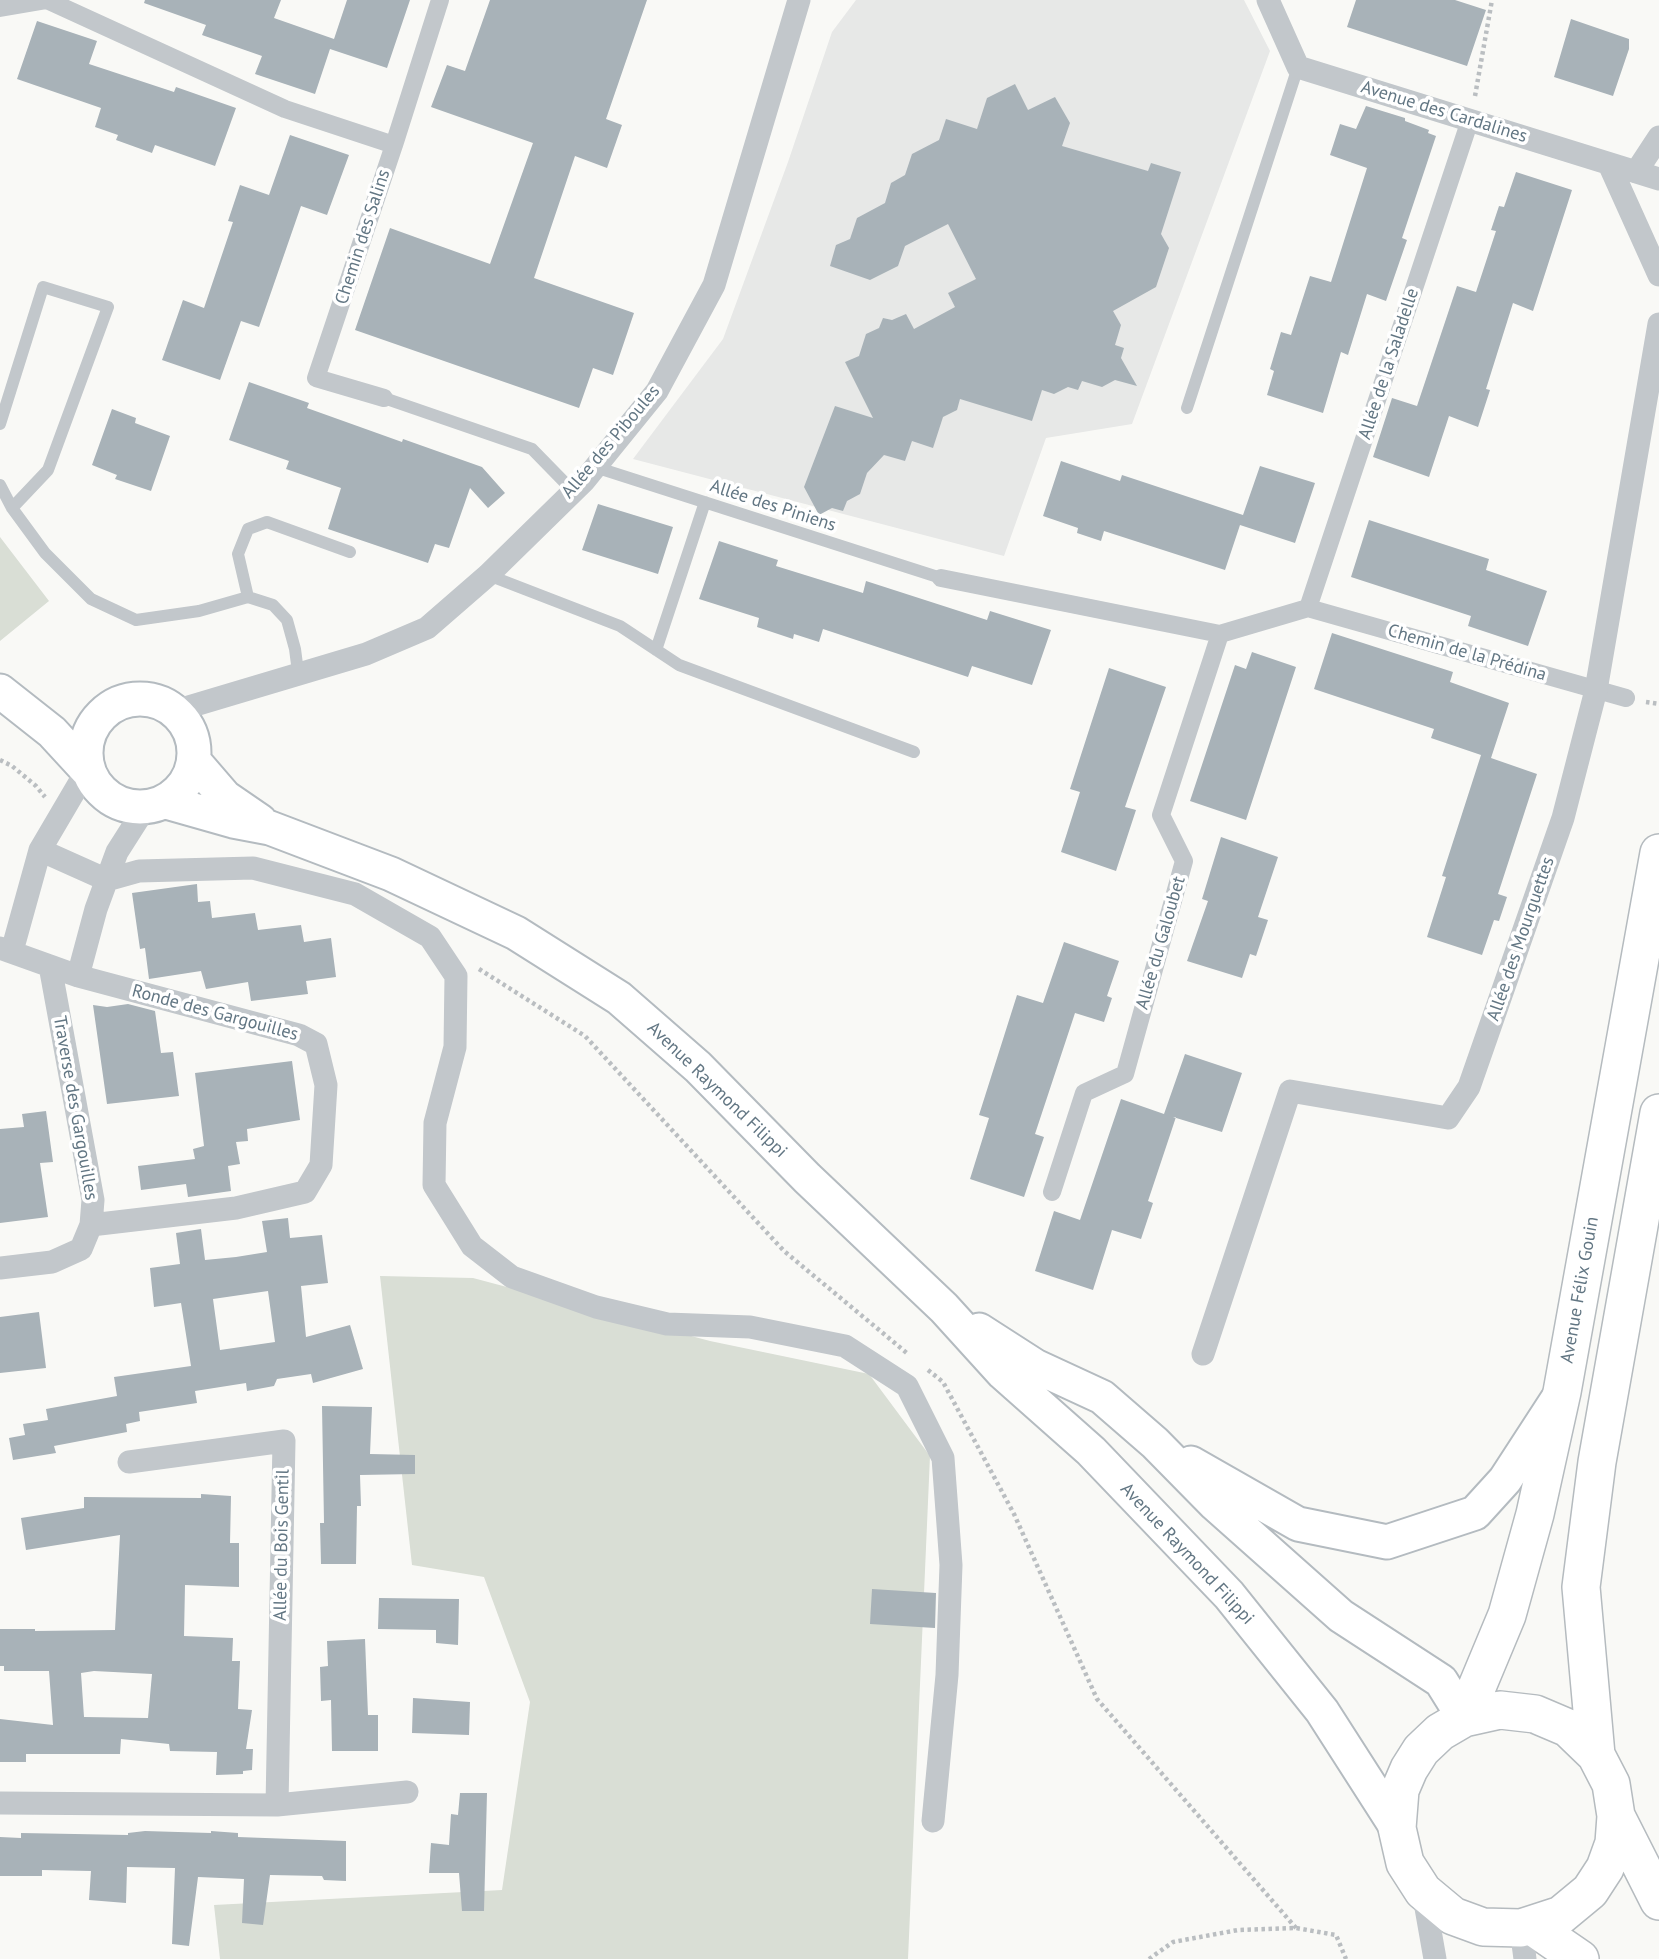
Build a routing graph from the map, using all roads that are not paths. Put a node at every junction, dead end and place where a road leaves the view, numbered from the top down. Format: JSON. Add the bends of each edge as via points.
{"nodes":[{"id":1,"x":47,"y":0,"type":"edge"},
{"id":2,"x":440,"y":0,"type":"edge"},
{"id":3,"x":799,"y":0,"type":"edge"},
{"id":4,"x":1268,"y":0,"type":"edge"},
{"id":5,"x":0,"y":8,"type":"edge"},
{"id":6,"x":1298,"y":66,"type":"junction"},
{"id":7,"x":1470,"y":120,"type":"junction"},
{"id":8,"x":1659,"y":137,"type":"edge"},
{"id":9,"x":394,"y":145,"type":"junction"},
{"id":10,"x":1609,"y":164,"type":"junction"},
{"id":11,"x":1636,"y":172,"type":"junction"},
{"id":12,"x":1659,"y":179,"type":"edge"},
{"id":13,"x":1659,"y":275,"type":"edge"},
{"id":14,"x":1659,"y":324,"type":"edge"},
{"id":15,"x":384,"y":398,"type":"joint"},
{"id":16,"x":1188,"y":408,"type":"dead end"},
{"id":17,"x":0,"y":424,"type":"edge"},
{"id":18,"x":595,"y":467,"type":"junction"},
{"id":19,"x":0,"y":485,"type":"edge"},
{"id":20,"x":573,"y":491,"type":"junction"},
{"id":21,"x":705,"y":502,"type":"junction"},
{"id":22,"x":12,"y":508,"type":"junction"},
{"id":23,"x":350,"y":552,"type":"dead end"},
{"id":24,"x":488,"y":575,"type":"junction"},
{"id":25,"x":941,"y":578,"type":"joint"},
{"id":26,"x":248,"y":597,"type":"junction"},
{"id":27,"x":1308,"y":608,"type":"junction"},
{"id":28,"x":1220,"y":634,"type":"junction"},
{"id":29,"x":656,"y":650,"type":"junction"},
{"id":30,"x":298,"y":672,"type":"junction"},
{"id":31,"x":1596,"y":690,"type":"junction"},
{"id":32,"x":7,"y":697,"type":"edge"},
{"id":33,"x":1626,"y":698,"type":"dead end"},
{"id":34,"x":109,"y":709,"type":"junction"},
{"id":35,"x":175,"y":711,"type":"junction"},
{"id":36,"x":914,"y":752,"type":"dead end"},
{"id":37,"x":194,"y":761,"type":"junction"},
{"id":38,"x":87,"y":770,"type":"junction"},
{"id":39,"x":155,"y":805,"type":"junction"},
{"id":40,"x":270,"y":828,"type":"junction"},
{"id":41,"x":40,"y":850,"type":"junction"},
{"id":42,"x":1659,"y":853,"type":"edge"},
{"id":43,"x":107,"y":880,"type":"junction"},
{"id":44,"x":6,"y":949,"type":"edge"},
{"id":45,"x":50,"y":966,"type":"junction"},
{"id":46,"x":78,"y":976,"type":"junction"},
{"id":47,"x":1659,"y":1113,"type":"edge"},
{"id":48,"x":1052,"y":1192,"type":"dead end"},
{"id":49,"x":91,"y":1225,"type":"junction"},
{"id":50,"x":0,"y":1268,"type":"edge"},
{"id":51,"x":944,"y":1308,"type":"junction"},
{"id":52,"x":1203,"y":1354,"type":"dead end"},
{"id":53,"x":1562,"y":1392,"type":"junction"},
{"id":54,"x":1155,"y":1443,"type":"junction"},
{"id":55,"x":129,"y":1461,"type":"dead end"},
{"id":56,"x":1464,"y":1718,"type":"junction"},
{"id":57,"x":1596,"y":1755,"type":"junction"},
{"id":58,"x":407,"y":1792,"type":"dead end"},
{"id":59,"x":0,"y":1803,"type":"edge"},
{"id":60,"x":277,"y":1805,"type":"junction"},
{"id":61,"x":1616,"y":1816,"type":"junction"},
{"id":62,"x":933,"y":1821,"type":"dead end"},
{"id":63,"x":1397,"y":1828,"type":"junction"},
{"id":64,"x":1423,"y":1891,"type":"junction"},
{"id":65,"x":1659,"y":1901,"type":"edge"},
{"id":66,"x":1526,"y":1938,"type":"edge"},
{"id":67,"x":1435,"y":1959,"type":"edge"},
{"id":68,"x":1580,"y":1959,"type":"edge"}],
"edges":[{"from":1,"to":5,"type":"street"},
{"from":1,"to":9,"type":"street","via":[[285,109]]},
{"from":2,"to":9,"type":"street"},
{"from":3,"to":18,"type":"street","name":"Allée des Piboules","via":[[714,285],[657,391]]},
{"from":4,"to":6,"type":"street"},
{"from":6,"to":7,"type":"street","name":"Avenue des Cardalines"},
{"from":6,"to":16,"type":"lane"},
{"from":7,"to":10,"type":"street","name":"Avenue des Cardalines"},
{"from":7,"to":27,"type":"street","name":"Allée de la Saladelle"},
{"from":8,"to":11,"type":"street"},
{"from":9,"to":15,"type":"street","name":"Chemin des Salins","via":[[316,378]]},
{"from":10,"to":11,"type":"street","name":"Avenue des Cardalines"},
{"from":10,"to":13,"type":"street"},
{"from":11,"to":12,"type":"street","name":"Avenue des Cardalines"},
{"from":14,"to":31,"type":"street","name":"Allée des Mourguettes"},
{"from":15,"to":20,"type":"lane","via":[[533,449]]},
{"from":17,"to":22,"type":"lane","via":[[43,287],[108,307],[48,470]]},
{"from":18,"to":20,"type":"street","name":"Allée des Piboules"},
{"from":18,"to":21,"type":"lane","name":"Allée des Piniens"},
{"from":19,"to":22,"type":"lane"},
{"from":20,"to":24,"type":"street","name":"Allée des Piboules"},
{"from":21,"to":25,"type":"lane","name":"Allée des Piniens"},
{"from":21,"to":29,"type":"lane"},
{"from":22,"to":26,"type":"lane","via":[[45,553],[91,599],[136,620],[199,611]]},
{"from":23,"to":26,"type":"lane","via":[[267,522],[248,529],[238,554]]},
{"from":24,"to":29,"type":"lane","via":[[620,626]]},
{"from":24,"to":30,"type":"street","name":"Allée des Piboules","via":[[428,628],[366,654]]},
{"from":25,"to":28,"type":"street"},
{"from":26,"to":30,"type":"lane","via":[[273,605],[286,620]]},
{"from":27,"to":28,"type":"street"},
{"from":27,"to":31,"type":"street","name":"Chemin de la Prédina"},
{"from":28,"to":48,"type":"street","name":"Allée du Galoubet","via":[[1161,815],[1184,861],[1125,1074],[1084,1093]]},
{"from":29,"to":36,"type":"lane","via":[[679,665]]},
{"from":30,"to":35,"type":"street","name":"Allée des Piboules"},
{"from":31,"to":33,"type":"street","name":"Chemin de la Prédina"},
{"from":31,"to":52,"type":"street","name":"Allée des Mourguettes","via":[[1563,818],[1469,1087],[1448,1118],[1290,1091]]},
{"from":32,"to":34,"type":"main road","via":[[54,712]]},
{"from":32,"to":38,"type":"main road","via":[[52,732]]},
{"from":34,"to":35,"type":"main road","via":[[140,698]]},
{"from":34,"to":38,"type":"main road","via":[[93,723],[85,743]]},
{"from":35,"to":37,"type":"main road","via":[[189,729]]},
{"from":37,"to":39,"type":"main road","via":[[186,783]]},
{"from":37,"to":40,"type":"main road","name":"Avenue Raymond Filippi","via":[[225,797]]},
{"from":38,"to":39,"type":"main road","via":[[103,794],[123,805]]},
{"from":38,"to":41,"type":"street"},
{"from":39,"to":40,"type":"main road","name":"Avenue Raymond Filippi"},
{"from":39,"to":43,"type":"street","via":[[117,852]]},
{"from":40,"to":51,"type":"main road","name":"Avenue Raymond Filippi","via":[[391,874],[516,933],[619,998],[698,1067]]},
{"from":41,"to":43,"type":"street"},
{"from":41,"to":44,"type":"street"},
{"from":42,"to":53,"type":"main road","name":"Avenue Félix Gouin"},
{"from":43,"to":46,"type":"street"},
{"from":43,"to":62,"type":"street","via":[[139,871],[253,868],[355,894],[430,937],[456,976],[454,1046],[435,1123],[434,1185],[472,1246],[512,1277],[596,1307],[667,1324],[750,1327],[845,1346],[907,1386],[943,1458],[951,1564],[947,1675]]},
{"from":44,"to":45,"type":"street","name":"Ronde des Gargouilles"},
{"from":45,"to":46,"type":"street","name":"Ronde des Gargouilles"},
{"from":45,"to":49,"type":"street","name":"Traverse des Gargouilles","via":[[93,1200]]},
{"from":46,"to":49,"type":"street","name":"Ronde des Gargouilles","via":[[299,1035],[316,1044],[326,1085],[321,1166],[305,1192],[236,1208]]},
{"from":47,"to":57,"type":"main road","via":[[1597,1462],[1581,1587]]},
{"from":49,"to":50,"type":"street","name":"Traverse des Gargouilles","via":[[81,1249],[52,1262]]},
{"from":51,"to":54,"type":"main road","name":"Avenue Raymond Filippi","via":[[1035,1366],[1102,1397]]},
{"from":51,"to":63,"type":"main road","name":"Avenue Raymond Filippi","via":[[1003,1373],[1091,1451],[1229,1595],[1322,1711]]},
{"from":53,"to":54,"type":"main road","name":"Avenue Raymond Filippi","via":[[1505,1480],[1475,1513],[1387,1542],[1298,1524]]},
{"from":53,"to":56,"type":"main road","name":"Avenue Félix Gouin","via":[[1507,1615]]},
{"from":54,"to":56,"type":"main road","name":"Avenue Raymond Filippi","via":[[1215,1504],[1341,1616],[1441,1681]]},
{"from":55,"to":60,"type":"street","name":"Allée du Bois Gentil","via":[[284,1441]]},
{"from":56,"to":57,"type":"main road","via":[[1500,1710],[1535,1714],[1568,1728]]},
{"from":56,"to":63,"type":"main road","via":[[1440,1732],[1409,1769],[1400,1790]]},
{"from":57,"to":61,"type":"main road","via":[[1611,1784]]},
{"from":58,"to":60,"type":"street"},
{"from":59,"to":60,"type":"street"},
{"from":61,"to":65,"type":"main road"},
{"from":61,"to":66,"type":"main road","via":[[1614,1843],[1590,1891]]},
{"from":63,"to":64,"type":"main road","via":[[1405,1863]]},
{"from":64,"to":66,"type":"main road","via":[[1453,1916]]},
{"from":64,"to":67,"type":"street"},
{"from":66,"to":68,"type":"main road"}]}
